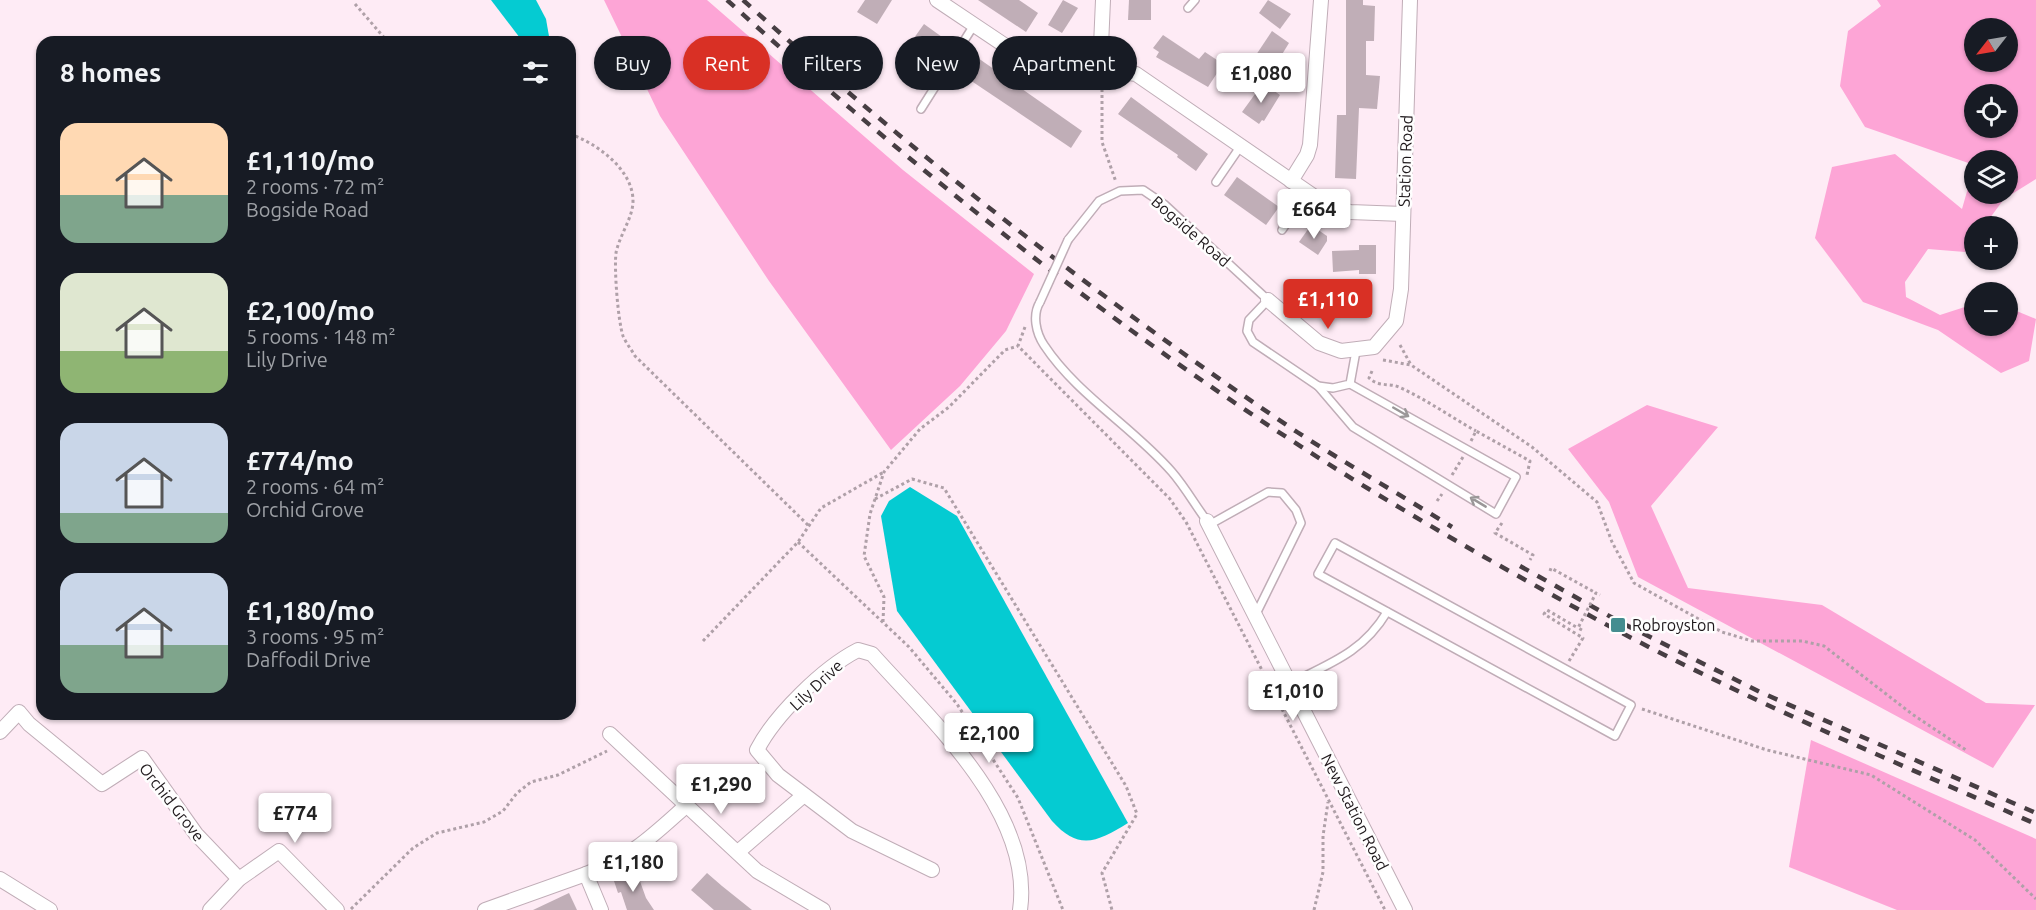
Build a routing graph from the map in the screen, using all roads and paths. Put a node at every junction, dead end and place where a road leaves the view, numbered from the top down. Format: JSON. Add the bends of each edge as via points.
{"nodes":[{"id":1,"x":937,"y":0,"type":"edge"},
{"id":2,"x":1104,"y":0,"type":"edge"},
{"id":3,"x":1195,"y":0,"type":"edge"},
{"id":4,"x":1321,"y":0,"type":"edge"},
{"id":5,"x":1410,"y":0,"type":"edge"},
{"id":6,"x":356,"y":4,"type":"dead end"},
{"id":7,"x":1188,"y":8,"type":"dead end"},
{"id":8,"x":974,"y":25,"type":"junction"},
{"id":9,"x":383,"y":36,"type":"edge"},
{"id":10,"x":1102,"y":36,"type":"edge"},
{"id":11,"x":992,"y":37,"type":"edge"},
{"id":12,"x":1137,"y":75,"type":"edge"},
{"id":13,"x":1103,"y":90,"type":"edge"},
{"id":14,"x":921,"y":109,"type":"dead end"},
{"id":15,"x":576,"y":136,"type":"edge"},
{"id":16,"x":1240,"y":147,"type":"junction"},
{"id":17,"x":1291,"y":181,"type":"junction"},
{"id":18,"x":1216,"y":182,"type":"dead end"},
{"id":19,"x":1120,"y":191,"type":"junction"},
{"id":20,"x":1307,"y":193,"type":"junction"},
{"id":21,"x":1403,"y":214,"type":"junction"},
{"id":22,"x":1281,"y":230,"type":"dead end"},
{"id":23,"x":1268,"y":300,"type":"junction"},
{"id":24,"x":1038,"y":305,"type":"junction"},
{"id":25,"x":1400,"y":345,"type":"dead end"},
{"id":26,"x":1018,"y":346,"type":"junction"},
{"id":27,"x":1356,"y":351,"type":"junction"},
{"id":28,"x":1383,"y":360,"type":"dead end"},
{"id":29,"x":1411,"y":365,"type":"junction"},
{"id":30,"x":1372,"y":371,"type":"dead end"},
{"id":31,"x":1350,"y":384,"type":"junction"},
{"id":32,"x":1318,"y":386,"type":"junction"},
{"id":33,"x":1476,"y":431,"type":"dead end"},
{"id":34,"x":884,"y":472,"type":"junction"},
{"id":35,"x":875,"y":499,"type":"junction"},
{"id":36,"x":1208,"y":523,"type":"junction"},
{"id":37,"x":809,"y":526,"type":"junction"},
{"id":38,"x":1495,"y":533,"type":"dead end"},
{"id":39,"x":1530,"y":560,"type":"dead end"},
{"id":40,"x":1550,"y":571,"type":"dead end"},
{"id":41,"x":1387,"y":612,"type":"junction"},
{"id":42,"x":1255,"y":615,"type":"junction"},
{"id":43,"x":884,"y":623,"type":"dead end"},
{"id":44,"x":703,"y":641,"type":"dead end"},
{"id":45,"x":1565,"y":669,"type":"junction"},
{"id":46,"x":1291,"y":683,"type":"junction"},
{"id":47,"x":1631,"y":705,"type":"junction"},
{"id":48,"x":0,"y":732,"type":"edge"},
{"id":49,"x":610,"y":734,"type":"dead end"},
{"id":50,"x":622,"y":745,"type":"junction"},
{"id":51,"x":1966,"y":750,"type":"dead end"},
{"id":52,"x":804,"y":795,"type":"junction"},
{"id":53,"x":1328,"y":802,"type":"junction"},
{"id":54,"x":687,"y":805,"type":"junction"},
{"id":55,"x":738,"y":852,"type":"junction"},
{"id":56,"x":932,"y":870,"type":"dead end"},
{"id":57,"x":586,"y":874,"type":"junction"},
{"id":58,"x":0,"y":879,"type":"edge"},
{"id":59,"x":239,"y":879,"type":"junction"},
{"id":60,"x":2036,"y":899,"type":"edge"},
{"id":61,"x":50,"y":910,"type":"edge"},
{"id":62,"x":210,"y":910,"type":"edge"},
{"id":63,"x":337,"y":910,"type":"edge"},
{"id":64,"x":349,"y":910,"type":"edge"},
{"id":65,"x":485,"y":910,"type":"edge"},
{"id":66,"x":601,"y":910,"type":"edge"},
{"id":67,"x":823,"y":910,"type":"edge"},
{"id":68,"x":1020,"y":910,"type":"edge"},
{"id":69,"x":1112,"y":910,"type":"edge"},
{"id":70,"x":1314,"y":910,"type":"edge"},
{"id":71,"x":1385,"y":910,"type":"edge"},
{"id":72,"x":1405,"y":910,"type":"edge"}],
"edges":[{"from":1,"to":8,"type":"street"},
{"from":2,"to":10,"type":"street"},
{"from":3,"to":7,"type":"lane"},
{"from":4,"to":17,"type":"street","via":[[1310,145]]},
{"from":5,"to":21,"type":"street","name":"Station Road"},
{"from":6,"to":9,"type":"path"},
{"from":8,"to":11,"type":"street"},
{"from":8,"to":14,"type":"lane"},
{"from":12,"to":16,"type":"street"},
{"from":13,"to":19,"type":"path","via":[[1102,142]]},
{"from":15,"to":37,"type":"path","via":[[588,140],[612,159],[627,180],[633,201],[616,254],[624,338],[635,356]]},
{"from":16,"to":17,"type":"street"},
{"from":16,"to":18,"type":"lane"},
{"from":17,"to":20,"type":"street"},
{"from":19,"to":23,"type":"lane","name":"Bogside Road","via":[[1143,190],[1165,205]]},
{"from":19,"to":24,"type":"lane","bridge":true,"via":[[1099,201],[1068,240]]},
{"from":20,"to":21,"type":"street","via":[[1328,206],[1350,212]]},
{"from":20,"to":22,"type":"lane"},
{"from":21,"to":27,"type":"street","name":"Station Road","via":[[1396,321],[1374,347]]},
{"from":23,"to":27,"type":"street","name":"Bogside Road","via":[[1319,343],[1341,351]]},
{"from":23,"to":32,"type":"lane","via":[[1249,320],[1247,331],[1253,342]]},
{"from":24,"to":26,"type":"path","via":[[1020,335]]},
{"from":24,"to":36,"type":"lane","via":[[1036,327],[1043,345],[1076,382],[1172,472]]},
{"from":25,"to":29,"type":"path"},
{"from":26,"to":34,"type":"path","via":[[1005,350],[949,407],[920,429]]},
{"from":26,"to":53,"type":"path","via":[[1170,499],[1186,522]]},
{"from":27,"to":31,"type":"lane"},
{"from":28,"to":29,"type":"path"},
{"from":29,"to":51,"type":"path","via":[[1562,470],[1597,502],[1634,583],[1722,632],[1752,641],[1802,641],[1824,646]]},
{"from":30,"to":33,"type":"path","via":[[1369,378],[1380,386],[1398,386]]},
{"from":31,"to":32,"type":"lane"},
{"from":31,"to":32,"type":"lane","one_way":true,"via":[[1516,477],[1496,514],[1353,427]]},
{"from":34,"to":35,"type":"path"},
{"from":34,"to":37,"type":"path","via":[[821,508]]},
{"from":35,"to":43,"type":"path","via":[[864,556],[884,597]]},
{"from":35,"to":69,"type":"path","via":[[912,479],[944,488],[1126,786],[1137,814],[1102,873]]},
{"from":36,"to":42,"type":"street","name":"New Station Road"},
{"from":36,"to":42,"type":"lane","via":[[1268,492],[1282,493],[1296,510],[1301,524]]},
{"from":37,"to":44,"type":"path"},
{"from":38,"to":39,"type":"path","via":[[1533,555]]},
{"from":40,"to":45,"type":"path","bridge":true,"via":[[1551,568],[1598,594],[1580,629],[1547,610],[1544,614],[1583,638]]},
{"from":41,"to":45,"type":"lane","via":[[1318,574],[1335,543]]},
{"from":41,"to":46,"type":"lane","via":[[1376,630],[1355,650]]},
{"from":41,"to":47,"type":"lane","via":[[1614,736]]},
{"from":42,"to":46,"type":"street","name":"New Station Road"},
{"from":45,"to":47,"type":"lane"},
{"from":46,"to":72,"type":"street","name":"New Station Road"},
{"from":47,"to":60,"type":"path","via":[[1767,750],[1871,775],[1975,840]]},
{"from":48,"to":59,"type":"street","name":"Orchid Grove","via":[[19,712],[102,784],[142,758],[196,834]]},
{"from":49,"to":50,"type":"street"},
{"from":50,"to":54,"type":"street"},
{"from":50,"to":64,"type":"path","via":[[558,775],[531,782],[503,811],[484,822],[437,833],[413,848]]},
{"from":52,"to":55,"type":"street"},
{"from":52,"to":56,"type":"street","name":"Lily Drive","via":[[852,831]]},
{"from":52,"to":68,"type":"street","name":"Lily Drive","via":[[778,775],[757,750],[790,708],[844,657],[858,650],[872,654],[974,769],[1011,837],[1023,891]]},
{"from":53,"to":70,"type":"path","via":[[1323,872]]},
{"from":53,"to":71,"type":"path"},
{"from":54,"to":55,"type":"street"},
{"from":54,"to":57,"type":"street","via":[[637,850],[619,862]]},
{"from":55,"to":67,"type":"street","via":[[757,871]]},
{"from":57,"to":65,"type":"street"},
{"from":57,"to":66,"type":"street"},
{"from":58,"to":61,"type":"street"},
{"from":59,"to":62,"type":"street"},
{"from":59,"to":63,"type":"street","via":[[279,851]]}]}
